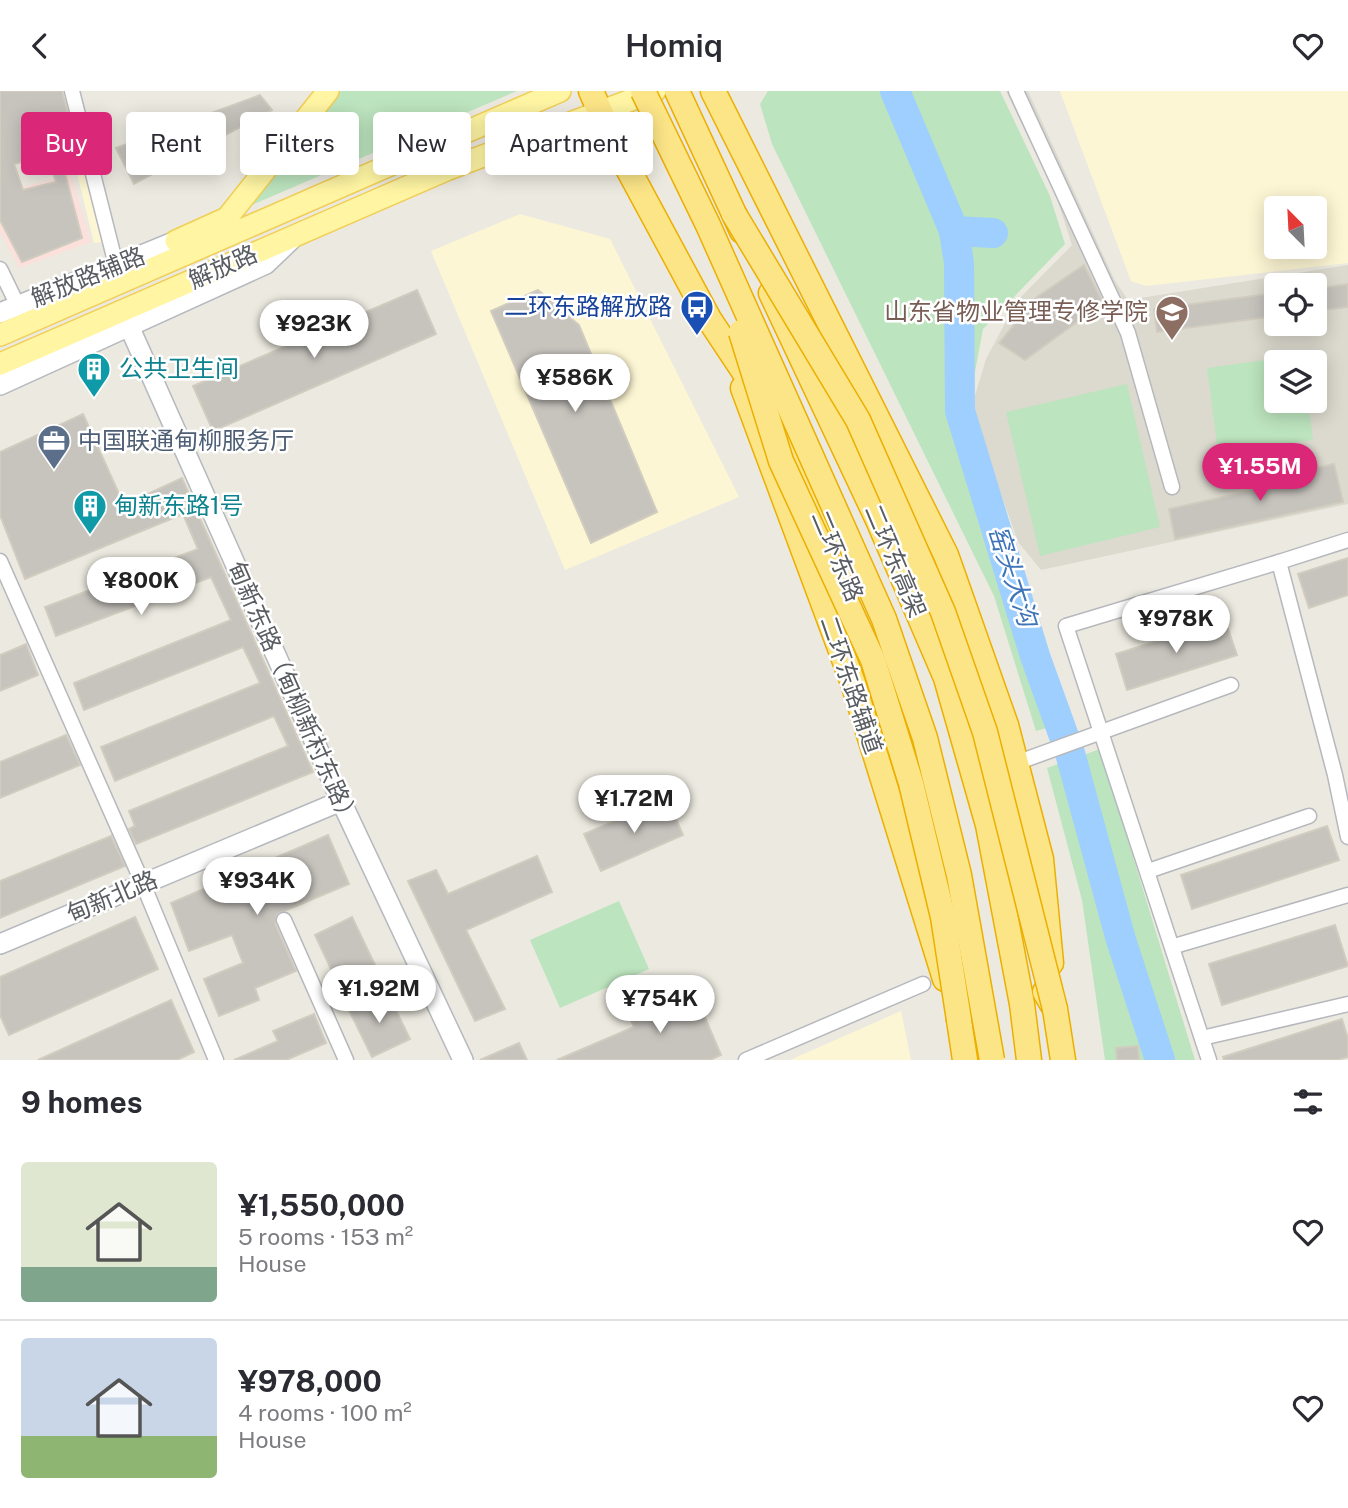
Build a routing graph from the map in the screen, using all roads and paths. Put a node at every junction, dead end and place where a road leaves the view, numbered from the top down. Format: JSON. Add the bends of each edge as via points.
{"nodes":[{"id":1,"x":72,"y":91,"type":"edge"},
{"id":2,"x":328,"y":91,"type":"edge"},
{"id":3,"x":560,"y":91,"type":"edge"},
{"id":4,"x":643,"y":91,"type":"edge"},
{"id":5,"x":654,"y":91,"type":"edge"},
{"id":6,"x":677,"y":91,"type":"edge"},
{"id":7,"x":713,"y":91,"type":"edge"},
{"id":8,"x":1016,"y":91,"type":"edge"},
{"id":9,"x":595,"y":102,"type":"edge"},
{"id":10,"x":471,"y":131,"type":"edge"},
{"id":11,"x":471,"y":159,"type":"edge"},
{"id":12,"x":373,"y":172,"type":"edge"},
{"id":13,"x":434,"y":175,"type":"edge"},
{"id":14,"x":734,"y":214,"type":"junction"},
{"id":15,"x":708,"y":225,"type":"junction"},
{"id":16,"x":297,"y":234,"type":"junction"},
{"id":17,"x":176,"y":241,"type":"joint"},
{"id":18,"x":206,"y":241,"type":"junction"},
{"id":19,"x":116,"y":265,"type":"junction"},
{"id":20,"x":0,"y":269,"type":"edge"},
{"id":21,"x":9,"y":310,"type":"edge"},
{"id":22,"x":129,"y":326,"type":"junction"},
{"id":23,"x":0,"y":335,"type":"edge"},
{"id":24,"x":730,"y":354,"type":"junction"},
{"id":25,"x":0,"y":364,"type":"edge"},
{"id":26,"x":855,"y":373,"type":"junction"},
{"id":27,"x":0,"y":385,"type":"edge"},
{"id":28,"x":1172,"y":487,"type":"dead end"},
{"id":29,"x":1348,"y":540,"type":"edge"},
{"id":30,"x":0,"y":561,"type":"edge"},
{"id":31,"x":1279,"y":562,"type":"junction"},
{"id":32,"x":1231,"y":685,"type":"dead end"},
{"id":33,"x":1099,"y":731,"type":"junction"},
{"id":34,"x":1024,"y":760,"type":"junction"},
{"id":35,"x":1342,"y":774,"type":"edge"},
{"id":36,"x":341,"y":801,"type":"junction"},
{"id":37,"x":1309,"y":816,"type":"dead end"},
{"id":38,"x":1348,"y":837,"type":"edge"},
{"id":39,"x":1151,"y":870,"type":"dead end"},
{"id":40,"x":143,"y":884,"type":"junction"},
{"id":41,"x":1348,"y":895,"type":"edge"},
{"id":42,"x":284,"y":920,"type":"dead end"},
{"id":43,"x":0,"y":944,"type":"edge"},
{"id":44,"x":1178,"y":945,"type":"dead end"},
{"id":45,"x":923,"y":984,"type":"dead end"},
{"id":46,"x":1348,"y":1004,"type":"edge"},
{"id":47,"x":1055,"y":1009,"type":"junction"},
{"id":48,"x":959,"y":1020,"type":"junction"},
{"id":49,"x":1202,"y":1038,"type":"junction"},
{"id":50,"x":216,"y":1060,"type":"edge"},
{"id":51,"x":346,"y":1060,"type":"edge"},
{"id":52,"x":463,"y":1060,"type":"edge"},
{"id":53,"x":746,"y":1060,"type":"edge"},
{"id":54,"x":965,"y":1060,"type":"edge"},
{"id":55,"x":992,"y":1060,"type":"edge"},
{"id":56,"x":1029,"y":1060,"type":"edge"},
{"id":57,"x":1063,"y":1060,"type":"edge"},
{"id":58,"x":1209,"y":1060,"type":"edge"}],
"edges":[{"from":1,"to":19,"type":"street"},
{"from":2,"to":18,"type":"main road"},
{"from":3,"to":10,"type":"main road","name":"解放路"},
{"from":4,"to":15,"type":"highway","name":"二环东高架","bridge":true},
{"from":5,"to":9,"type":"main road","name":"解放路"},
{"from":6,"to":14,"type":"highway","name":"二环东高架"},
{"from":7,"to":26,"type":"highway"},
{"from":8,"to":28,"type":"street","via":[[1128,333]]},
{"from":9,"to":11,"type":"main road","name":"解放路"},
{"from":9,"to":24,"type":"highway","name":"二环东路"},
{"from":12,"to":18,"type":"main road","name":"解放路"},
{"from":13,"to":16,"type":"main road","name":"解放路"},
{"from":14,"to":47,"type":"highway","bridge":true,"via":[[858,420],[943,612],[985,732]]},
{"from":14,"to":56,"type":"highway","name":"二环东高架","bridge":true,"via":[[878,520],[946,678],[988,825]]},
{"from":15,"to":48,"type":"highway","bridge":true,"via":[[781,461],[873,660],[911,783],[943,917]]},
{"from":15,"to":55,"type":"highway","name":"二环东高架","bridge":true,"via":[[889,632],[925,738],[959,875]]},
{"from":16,"to":22,"type":"street","via":[[266,264]]},
{"from":16,"to":25,"type":"main road","name":"解放路"},
{"from":17,"to":18,"type":"main road"},
{"from":17,"to":19,"type":"street","name":"解放路辅路"},
{"from":18,"to":23,"type":"main road","name":"解放路"},
{"from":19,"to":21,"type":"street","name":"解放路辅路"},
{"from":20,"to":21,"type":"street"},
{"from":22,"to":27,"type":"street"},
{"from":22,"to":36,"type":"street","name":"甸新东路（甸柳新村东路）"},
{"from":24,"to":48,"type":"highway","name":"二环东路辅道","via":[[853,683]]},
{"from":24,"to":48,"type":"highway","name":"二环东路","via":[[780,426],[901,704],[967,992]]},
{"from":26,"to":34,"type":"highway","via":[[946,555],[1006,725]]},
{"from":26,"to":47,"type":"highway","via":[[847,421],[958,681],[997,811],[1034,970]]},
{"from":29,"to":31,"type":"street"},
{"from":30,"to":40,"type":"street"},
{"from":31,"to":33,"type":"street","via":[[1066,626]]},
{"from":31,"to":35,"type":"street"},
{"from":32,"to":33,"type":"street"},
{"from":33,"to":34,"type":"street"},
{"from":33,"to":49,"type":"street"},
{"from":34,"to":47,"type":"highway","via":[[1041,859]]},
{"from":35,"to":38,"type":"street"},
{"from":36,"to":40,"type":"street","name":"甸新北路"},
{"from":36,"to":52,"type":"street","name":"甸新东路（甸柳新村东路）"},
{"from":37,"to":39,"type":"street"},
{"from":40,"to":43,"type":"street","name":"甸新北路"},
{"from":40,"to":50,"type":"street"},
{"from":41,"to":44,"type":"street"},
{"from":42,"to":51,"type":"street"},
{"from":45,"to":53,"type":"street"},
{"from":46,"to":49,"type":"street"},
{"from":47,"to":57,"type":"highway"},
{"from":48,"to":54,"type":"highway","name":"二环东路"},
{"from":49,"to":58,"type":"street"}]}
